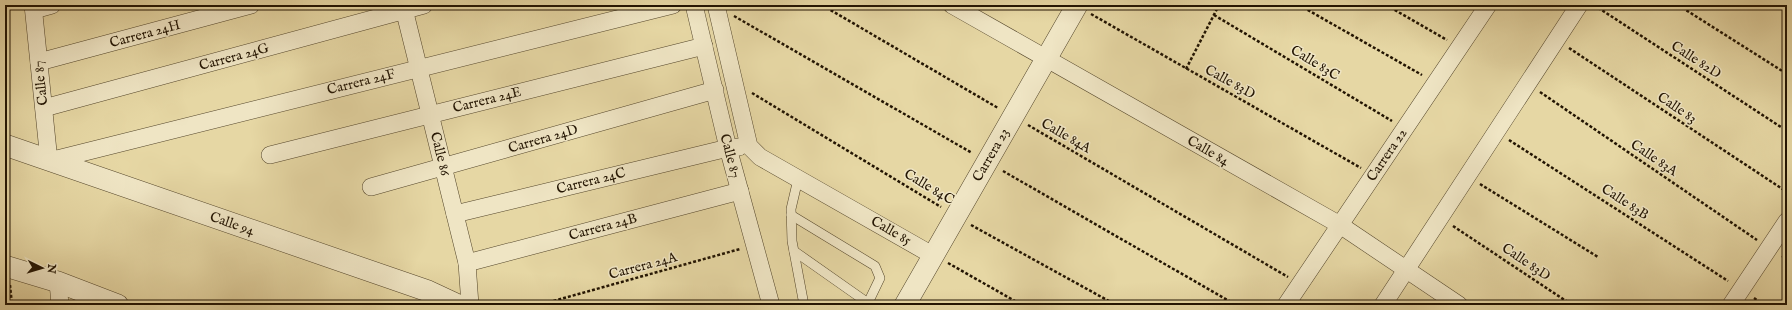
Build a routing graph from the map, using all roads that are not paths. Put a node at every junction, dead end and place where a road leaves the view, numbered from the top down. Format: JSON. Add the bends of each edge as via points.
{"nodes":[{"id":1,"x":52,"y":5,"type":"edge"},
{"id":2,"x":251,"y":5,"type":"edge"},
{"id":3,"x":424,"y":5,"type":"edge"},
{"id":4,"x":673,"y":5,"type":"edge"},
{"id":5,"x":694,"y":5,"type":"edge"},
{"id":6,"x":716,"y":5,"type":"edge"},
{"id":7,"x":952,"y":5,"type":"edge"},
{"id":8,"x":1488,"y":5,"type":"edge"},
{"id":9,"x":1579,"y":5,"type":"edge"},
{"id":10,"x":1077,"y":6,"type":"edge"},
{"id":11,"x":34,"y":8,"type":"edge"},
{"id":12,"x":403,"y":8,"type":"edge"},
{"id":13,"x":704,"y":46,"type":"junction"},
{"id":14,"x":1046,"y":59,"type":"junction"},
{"id":15,"x":39,"y":62,"type":"junction"},
{"id":16,"x":418,"y":68,"type":"junction"},
{"id":17,"x":715,"y":90,"type":"junction"},
{"id":18,"x":44,"y":108,"type":"junction"},
{"id":19,"x":430,"y":114,"type":"junction"},
{"id":20,"x":5,"y":145,"type":"edge"},
{"id":21,"x":728,"y":148,"type":"junction"},
{"id":22,"x":755,"y":152,"type":"junction"},
{"id":23,"x":270,"y":154,"type":"dead end"},
{"id":24,"x":49,"y":161,"type":"junction"},
{"id":25,"x":443,"y":167,"type":"junction"},
{"id":26,"x":798,"y":179,"type":"junction"},
{"id":27,"x":371,"y":187,"type":"dead end"},
{"id":28,"x":740,"y":191,"type":"junction"},
{"id":29,"x":455,"y":214,"type":"junction"},
{"id":30,"x":791,"y":215,"type":"junction"},
{"id":31,"x":1787,"y":222,"type":"edge"},
{"id":32,"x":1340,"y":225,"type":"junction"},
{"id":33,"x":794,"y":251,"type":"junction"},
{"id":34,"x":934,"y":256,"type":"junction"},
{"id":35,"x":467,"y":262,"type":"junction"},
{"id":36,"x":5,"y":266,"type":"edge"},
{"id":37,"x":1406,"y":270,"type":"junction"},
{"id":38,"x":58,"y":282,"type":"junction"},
{"id":39,"x":867,"y":304,"type":"edge"},
{"id":40,"x":60,"y":305,"type":"edge"},
{"id":41,"x":118,"y":305,"type":"edge"},
{"id":42,"x":458,"y":305,"type":"edge"},
{"id":43,"x":470,"y":305,"type":"edge"},
{"id":44,"x":771,"y":305,"type":"edge"},
{"id":45,"x":804,"y":305,"type":"edge"},
{"id":46,"x":905,"y":305,"type":"edge"},
{"id":47,"x":1286,"y":305,"type":"edge"},
{"id":48,"x":1384,"y":305,"type":"edge"},
{"id":49,"x":1459,"y":305,"type":"edge"},
{"id":50,"x":1731,"y":305,"type":"edge"}],
"edges":[{"from":1,"to":11,"type":"street"},
{"from":2,"to":15,"type":"street","name":"Carrera 24H"},
{"from":3,"to":12,"type":"street","name":"Carrera 24G"},
{"from":4,"to":16,"type":"street","name":"Carrera 24F"},
{"from":5,"to":13,"type":"street","name":"Calle 87"},
{"from":6,"to":22,"type":"street","via":[[734,82]]},
{"from":7,"to":14,"type":"street","name":"Calle 84"},
{"from":8,"to":32,"type":"street","name":"Carrera 22"},
{"from":9,"to":37,"type":"street"},
{"from":10,"to":14,"type":"street","name":"Carrera 23"},
{"from":11,"to":15,"type":"street","name":"Calle 87"},
{"from":12,"to":16,"type":"street","name":"Calle 86"},
{"from":12,"to":18,"type":"street","name":"Carrera 24G"},
{"from":13,"to":17,"type":"street","name":"Calle 87"},
{"from":13,"to":19,"type":"street","name":"Carrera 24E"},
{"from":14,"to":32,"type":"street","name":"Calle 84"},
{"from":14,"to":34,"type":"street","name":"Carrera 23"},
{"from":15,"to":18,"type":"street","name":"Calle 87"},
{"from":16,"to":19,"type":"street","name":"Calle 86"},
{"from":16,"to":24,"type":"street","name":"Carrera 24F"},
{"from":17,"to":21,"type":"street","name":"Calle 87"},
{"from":17,"to":25,"type":"street","name":"Carrera 24D"},
{"from":18,"to":24,"type":"street","name":"Calle 87"},
{"from":19,"to":23,"type":"street","name":"Carrera 24E"},
{"from":19,"to":25,"type":"street","name":"Calle 86"},
{"from":20,"to":24,"type":"street","name":"Calle 94"},
{"from":21,"to":22,"type":"street","name":"Carrera 24C"},
{"from":21,"to":28,"type":"street","name":"Calle 87"},
{"from":21,"to":29,"type":"street","name":"Carrera 24C"},
{"from":22,"to":26,"type":"street","name":"Calle 85"},
{"from":24,"to":42,"type":"street","name":"Calle 94","via":[[420,289]]},
{"from":25,"to":27,"type":"street","name":"Carrera 24D"},
{"from":25,"to":29,"type":"street","name":"Calle 86"},
{"from":26,"to":30,"type":"lane"},
{"from":26,"to":34,"type":"street","name":"Calle 85"},
{"from":28,"to":35,"type":"street","name":"Carrera 24B"},
{"from":28,"to":44,"type":"street","name":"Calle 87"},
{"from":29,"to":35,"type":"street","name":"Calle 86"},
{"from":30,"to":33,"type":"lane"},
{"from":30,"to":39,"type":"lane","via":[[875,266],[880,278]]},
{"from":31,"to":50,"type":"street"},
{"from":32,"to":37,"type":"street","name":"Calle 84"},
{"from":32,"to":47,"type":"street","name":"Carrera 22"},
{"from":33,"to":39,"type":"lane"},
{"from":33,"to":45,"type":"lane"},
{"from":34,"to":46,"type":"street","name":"Carrera 23"},
{"from":35,"to":43,"type":"street","name":"Calle 86"},
{"from":36,"to":38,"type":"street"},
{"from":37,"to":48,"type":"street"},
{"from":37,"to":49,"type":"street","name":"Calle 84"},
{"from":38,"to":40,"type":"street"},
{"from":38,"to":41,"type":"street"}]}
